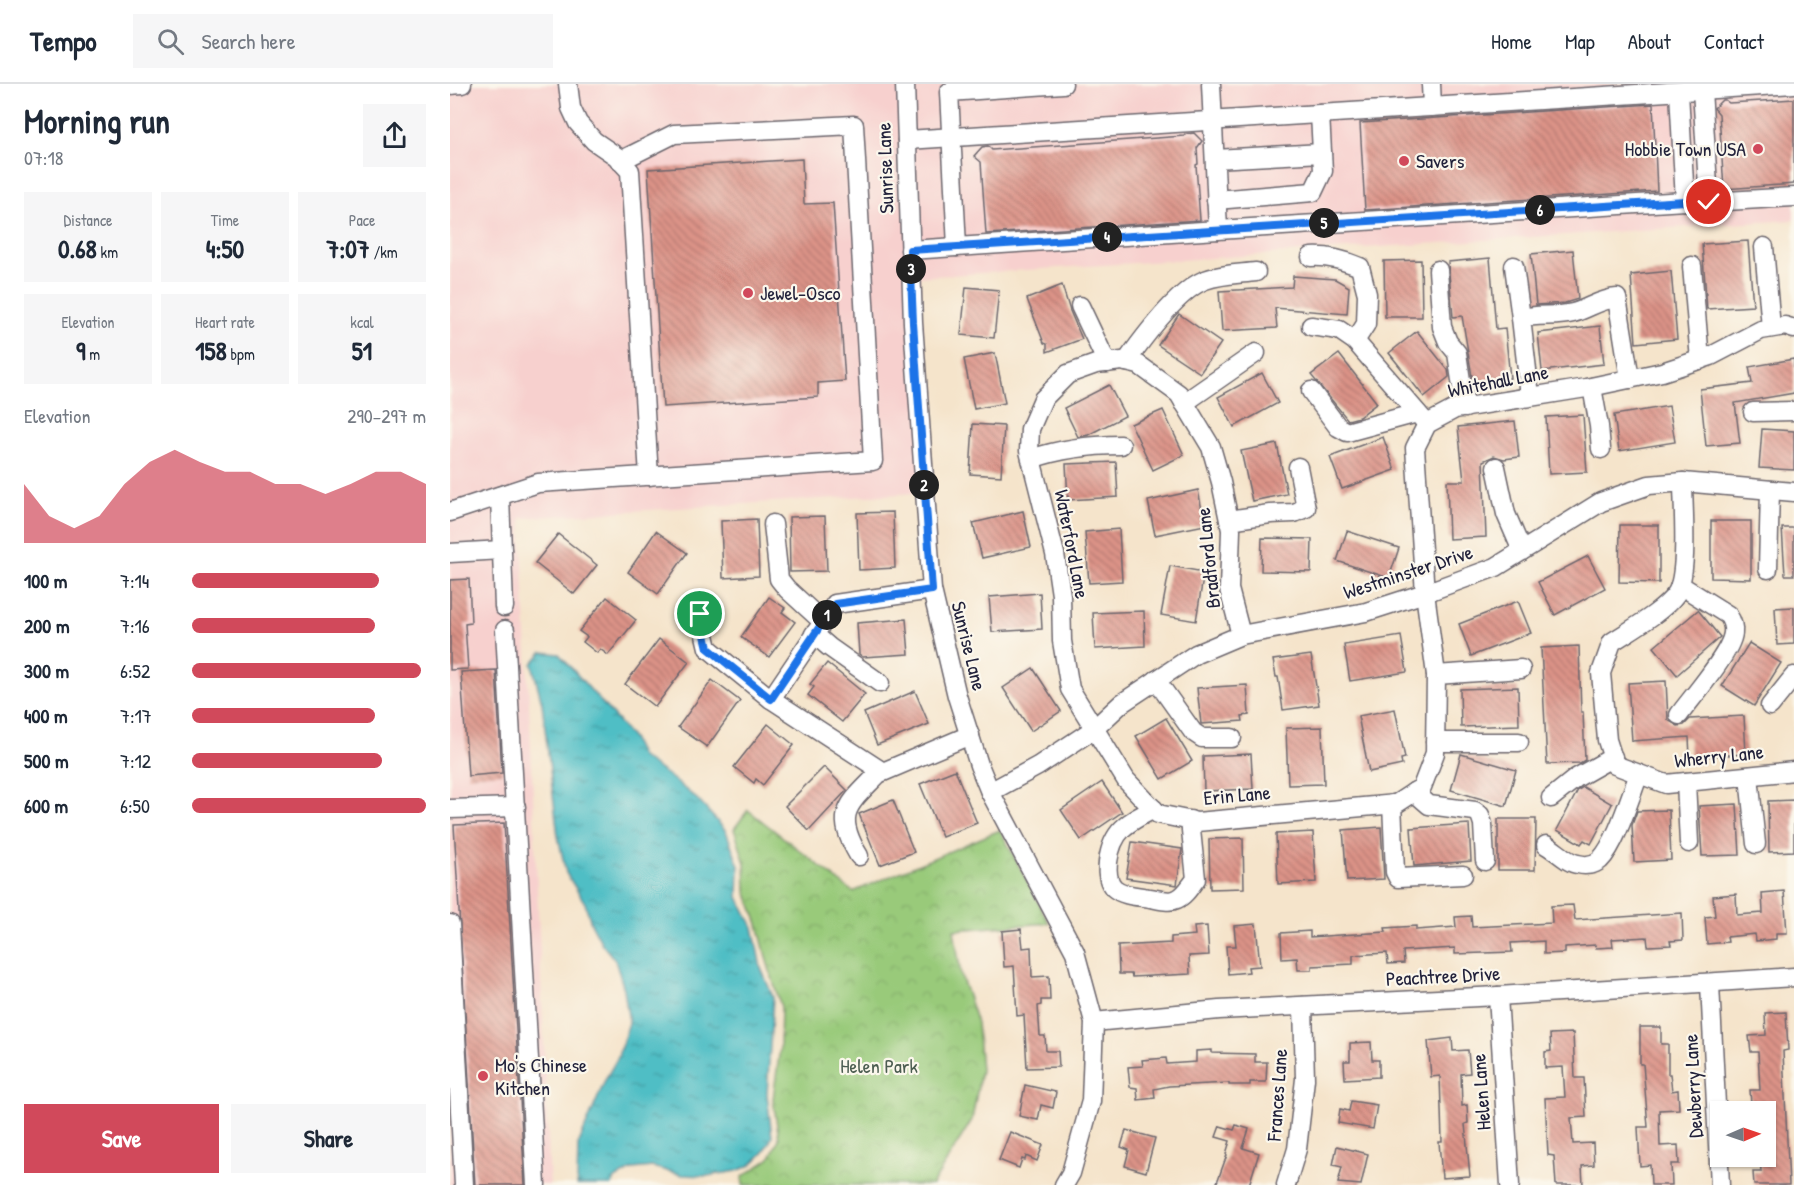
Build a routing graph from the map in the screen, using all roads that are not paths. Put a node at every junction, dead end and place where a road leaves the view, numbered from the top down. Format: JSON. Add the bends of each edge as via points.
{"nodes":[{"id":1,"x":462,"y":84,"type":"edge"},
{"id":2,"x":568,"y":84,"type":"edge"},
{"id":3,"x":905,"y":84,"type":"edge"},
{"id":4,"x":1063,"y":84,"type":"edge"},
{"id":5,"x":1211,"y":84,"type":"edge"},
{"id":6,"x":1431,"y":84,"type":"edge"},
{"id":7,"x":1794,"y":84,"type":"edge"},
{"id":8,"x":450,"y":85,"type":"edge"},
{"id":9,"x":1625,"y":89,"type":"edge"},
{"id":10,"x":1702,"y":90,"type":"junction"},
{"id":11,"x":1679,"y":92,"type":"junction"},
{"id":12,"x":1432,"y":107,"type":"junction"},
{"id":13,"x":1320,"y":114,"type":"junction"},
{"id":14,"x":1213,"y":121,"type":"junction"},
{"id":15,"x":952,"y":137,"type":"junction"},
{"id":16,"x":907,"y":140,"type":"junction"},
{"id":17,"x":1322,"y":153,"type":"junction"},
{"id":18,"x":1215,"y":159,"type":"junction"},
{"id":19,"x":620,"y":161,"type":"junction"},
{"id":20,"x":1794,"y":197,"type":"edge"},
{"id":21,"x":1216,"y":200,"type":"junction"},
{"id":22,"x":1685,"y":201,"type":"junction"},
{"id":23,"x":1709,"y":202,"type":"junction"},
{"id":24,"x":1218,"y":230,"type":"junction"},
{"id":25,"x":957,"y":247,"type":"junction"},
{"id":26,"x":1764,"y":247,"type":"dead end"},
{"id":27,"x":910,"y":250,"type":"junction"},
{"id":28,"x":1311,"y":257,"type":"dead end"},
{"id":29,"x":1514,"y":266,"type":"dead end"},
{"id":30,"x":1692,"y":266,"type":"dead end"},
{"id":31,"x":1438,"y":270,"type":"dead end"},
{"id":32,"x":1256,"y":272,"type":"dead end"},
{"id":33,"x":1080,"y":306,"type":"dead end"},
{"id":34,"x":1521,"y":318,"type":"junction"},
{"id":35,"x":1311,"y":326,"type":"dead end"},
{"id":36,"x":1772,"y":328,"type":"junction"},
{"id":37,"x":1794,"y":329,"type":"edge"},
{"id":38,"x":1355,"y":340,"type":"junction"},
{"id":39,"x":1256,"y":353,"type":"dead end"},
{"id":40,"x":1700,"y":360,"type":"junction"},
{"id":41,"x":1126,"y":362,"type":"junction"},
{"id":42,"x":1107,"y":363,"type":"junction"},
{"id":43,"x":1068,"y":374,"type":"joint"},
{"id":44,"x":1630,"y":379,"type":"junction"},
{"id":45,"x":1592,"y":387,"type":"junction"},
{"id":46,"x":1311,"y":391,"type":"dead end"},
{"id":47,"x":1530,"y":396,"type":"junction"},
{"id":48,"x":1184,"y":403,"type":"junction"},
{"id":49,"x":1465,"y":408,"type":"junction"},
{"id":50,"x":1794,"y":411,"type":"edge"},
{"id":51,"x":1753,"y":412,"type":"dead end"},
{"id":52,"x":1422,"y":419,"type":"junction"},
{"id":53,"x":1121,"y":445,"type":"dead end"},
{"id":54,"x":1601,"y":449,"type":"dead end"},
{"id":55,"x":1031,"y":459,"type":"junction"},
{"id":56,"x":1496,"y":467,"type":"dead end"},
{"id":57,"x":1298,"y":468,"type":"dead end"},
{"id":58,"x":649,"y":476,"type":"junction"},
{"id":59,"x":1683,"y":482,"type":"junction"},
{"id":60,"x":1770,"y":490,"type":"junction"},
{"id":61,"x":1794,"y":492,"type":"edge"},
{"id":62,"x":500,"y":496,"type":"junction"},
{"id":63,"x":450,"y":512,"type":"edge"},
{"id":64,"x":1229,"y":520,"type":"junction"},
{"id":65,"x":773,"y":524,"type":"dead end"},
{"id":66,"x":502,"y":550,"type":"junction"},
{"id":67,"x":1522,"y":551,"type":"junction"},
{"id":68,"x":450,"y":553,"type":"edge"},
{"id":69,"x":1768,"y":569,"type":"dead end"},
{"id":70,"x":1680,"y":585,"type":"junction"},
{"id":71,"x":932,"y":590,"type":"junction"},
{"id":72,"x":1425,"y":593,"type":"junction"},
{"id":73,"x":504,"y":607,"type":"dead end"},
{"id":74,"x":700,"y":614,"type":"dead end"},
{"id":75,"x":818,"y":628,"type":"junction"},
{"id":76,"x":505,"y":630,"type":"dead end"},
{"id":77,"x":1241,"y":635,"type":"junction"},
{"id":78,"x":1521,"y":669,"type":"dead end"},
{"id":79,"x":1436,"y":675,"type":"junction"},
{"id":80,"x":1794,"y":676,"type":"edge"},
{"id":81,"x":1156,"y":680,"type":"junction"},
{"id":82,"x":880,"y":683,"type":"dead end"},
{"id":83,"x":771,"y":699,"type":"junction"},
{"id":84,"x":1770,"y":706,"type":"dead end"},
{"id":85,"x":1678,"y":715,"type":"dead end"},
{"id":86,"x":1094,"y":729,"type":"junction"},
{"id":87,"x":970,"y":735,"type":"junction"},
{"id":88,"x":1232,"y":738,"type":"dead end"},
{"id":89,"x":1435,"y":742,"type":"junction"},
{"id":90,"x":1519,"y":742,"type":"dead end"},
{"id":91,"x":1614,"y":761,"type":"junction"},
{"id":92,"x":881,"y":771,"type":"junction"},
{"id":93,"x":1794,"y":771,"type":"edge"},
{"id":94,"x":1639,"y":774,"type":"junction"},
{"id":95,"x":1749,"y":776,"type":"junction"},
{"id":96,"x":1686,"y":782,"type":"junction"},
{"id":97,"x":1418,"y":789,"type":"junction"},
{"id":98,"x":990,"y":792,"type":"junction"},
{"id":99,"x":1551,"y":798,"type":"dead end"},
{"id":100,"x":1392,"y":804,"type":"junction"},
{"id":101,"x":516,"y":807,"type":"junction"},
{"id":102,"x":1154,"y":808,"type":"junction"},
{"id":103,"x":450,"y":809,"type":"edge"},
{"id":104,"x":1190,"y":820,"type":"junction"},
{"id":105,"x":1689,"y":843,"type":"dead end"},
{"id":106,"x":1756,"y":844,"type":"dead end"},
{"id":107,"x":1546,"y":845,"type":"dead end"},
{"id":108,"x":859,"y":856,"type":"dead end"},
{"id":109,"x":1485,"y":861,"type":"dead end"},
{"id":110,"x":1463,"y":875,"type":"dead end"},
{"id":111,"x":450,"y":924,"type":"edge"},
{"id":112,"x":1794,"y":977,"type":"edge"},
{"id":113,"x":1710,"y":984,"type":"junction"},
{"id":114,"x":1497,"y":996,"type":"junction"},
{"id":115,"x":1303,"y":1006,"type":"junction"},
{"id":116,"x":1094,"y":1022,"type":"junction"},
{"id":117,"x":464,"y":1185,"type":"edge"},
{"id":118,"x":536,"y":1185,"type":"edge"},
{"id":119,"x":1064,"y":1185,"type":"edge"},
{"id":120,"x":1286,"y":1185,"type":"edge"},
{"id":121,"x":1510,"y":1185,"type":"edge"},
{"id":122,"x":1720,"y":1185,"type":"edge"}],
"edges":[{"from":1,"to":8,"type":"street"},
{"from":2,"to":19,"type":"street","via":[[571,108],[578,123]]},
{"from":3,"to":16,"type":"street","name":"Sunrise Lane"},
{"from":4,"to":15,"type":"street","via":[[949,92]]},
{"from":5,"to":14,"type":"street"},
{"from":6,"to":12,"type":"street"},
{"from":7,"to":10,"type":"street"},
{"from":9,"to":11,"type":"street"},
{"from":9,"to":12,"type":"street"},
{"from":10,"to":11,"type":"street"},
{"from":10,"to":23,"type":"street"},
{"from":11,"to":22,"type":"street"},
{"from":12,"to":13,"type":"street"},
{"from":13,"to":14,"type":"street"},
{"from":13,"to":17,"type":"street"},
{"from":14,"to":15,"type":"street"},
{"from":14,"to":18,"type":"street"},
{"from":15,"to":16,"type":"street"},
{"from":15,"to":25,"type":"street"},
{"from":16,"to":27,"type":"street","name":"Sunrise Lane"},
{"from":17,"to":18,"type":"street"},
{"from":17,"to":21,"type":"street","via":[[1323,171],[1313,192]]},
{"from":18,"to":21,"type":"street"},
{"from":19,"to":58,"type":"street","via":[[630,171]]},
{"from":19,"to":58,"type":"street","via":[[674,134],[854,125],[873,461]]},
{"from":20,"to":23,"type":"street"},
{"from":21,"to":24,"type":"street"},
{"from":22,"to":23,"type":"street"},
{"from":22,"to":24,"type":"street"},
{"from":24,"to":25,"type":"street"},
{"from":25,"to":27,"type":"street"},
{"from":26,"to":36,"type":"street"},
{"from":27,"to":71,"type":"street","name":"Sunrise Lane"},
{"from":28,"to":38,"type":"street","via":[[1328,256],[1360,267],[1367,294],[1366,324]]},
{"from":29,"to":34,"type":"street"},
{"from":30,"to":40,"type":"street"},
{"from":31,"to":49,"type":"street","via":[[1442,327],[1457,353]]},
{"from":32,"to":41,"type":"street","via":[[1203,280],[1152,326]]},
{"from":33,"to":42,"type":"street"},
{"from":34,"to":44,"type":"street","via":[[1573,313],[1617,298]]},
{"from":34,"to":47,"type":"street"},
{"from":35,"to":38,"type":"street","via":[[1339,330]]},
{"from":36,"to":37,"type":"street","name":"Whitehall Lane"},
{"from":36,"to":40,"type":"street","name":"Whitehall Lane"},
{"from":38,"to":52,"type":"street"},
{"from":39,"to":48,"type":"street"},
{"from":40,"to":44,"type":"street","name":"Whitehall Lane"},
{"from":41,"to":42,"type":"street","name":"Bradford Lane"},
{"from":41,"to":48,"type":"street","name":"Bradford Lane","via":[[1139,364],[1160,378]]},
{"from":42,"to":43,"type":"street","name":"Bradford Lane"},
{"from":43,"to":55,"type":"street","name":"Waterford Lane","via":[[1043,399],[1034,419],[1030,429]]},
{"from":44,"to":45,"type":"street","name":"Whitehall Lane"},
{"from":45,"to":47,"type":"street","name":"Whitehall Lane"},
{"from":45,"to":54,"type":"street"},
{"from":46,"to":52,"type":"street","name":"Whitehall Lane","via":[[1338,427],[1347,432]]},
{"from":47,"to":49,"type":"street","name":"Whitehall Lane"},
{"from":48,"to":64,"type":"street","name":"Bradford Lane","via":[[1211,447]]},
{"from":49,"to":52,"type":"street","name":"Whitehall Lane"},
{"from":50,"to":51,"type":"street"},
{"from":52,"to":72,"type":"street","via":[[1415,448]]},
{"from":53,"to":55,"type":"street","via":[[1096,445]]},
{"from":55,"to":86,"type":"street","name":"Waterford Lane","via":[[1055,554],[1070,689]]},
{"from":56,"to":67,"type":"street","via":[[1506,514]]},
{"from":57,"to":64,"type":"street","via":[[1306,508],[1294,513]]},
{"from":58,"to":62,"type":"street","via":[[538,483]]},
{"from":59,"to":60,"type":"street","name":"Westminster Drive"},
{"from":59,"to":67,"type":"street","name":"Westminster Drive","via":[[1649,485],[1601,502]]},
{"from":59,"to":70,"type":"street"},
{"from":60,"to":61,"type":"street","name":"Westminster Drive"},
{"from":60,"to":69,"type":"street"},
{"from":62,"to":63,"type":"street"},
{"from":62,"to":66,"type":"street"},
{"from":64,"to":77,"type":"street","name":"Bradford Lane","via":[[1229,589]]},
{"from":65,"to":75,"type":"street","via":[[779,579]]},
{"from":66,"to":68,"type":"street"},
{"from":66,"to":73,"type":"street"},
{"from":67,"to":72,"type":"street","name":"Westminster Drive","via":[[1496,567]]},
{"from":70,"to":85,"type":"street","via":[[1728,615],[1733,622],[1733,634],[1728,649]]},
{"from":70,"to":91,"type":"street","via":[[1676,594],[1647,620],[1612,642],[1601,673],[1607,740]]},
{"from":71,"to":75,"type":"street","via":[[835,604]]},
{"from":71,"to":87,"type":"street","name":"Sunrise Lane"},
{"from":72,"to":77,"type":"street","name":"Westminster Drive","via":[[1366,612]]},
{"from":72,"to":79,"type":"street"},
{"from":74,"to":83,"type":"street","via":[[708,648]]},
{"from":75,"to":82,"type":"street","via":[[829,647]]},
{"from":75,"to":83,"type":"street"},
{"from":76,"to":101,"type":"street"},
{"from":77,"to":81,"type":"street","name":"Westminster Drive","via":[[1196,654]]},
{"from":78,"to":79,"type":"street"},
{"from":79,"to":89,"type":"street"},
{"from":80,"to":84,"type":"street"},
{"from":81,"to":86,"type":"street","name":"Westminster Drive","via":[[1122,703]]},
{"from":81,"to":88,"type":"street","via":[[1193,732],[1203,738]]},
{"from":83,"to":92,"type":"street"},
{"from":86,"to":98,"type":"street","name":"Westminster Drive"},
{"from":86,"to":102,"type":"street","name":"Erin Lane","via":[[1126,780]]},
{"from":87,"to":92,"type":"street"},
{"from":87,"to":98,"type":"street","name":"Sunrise Lane"},
{"from":89,"to":90,"type":"street"},
{"from":89,"to":97,"type":"street","via":[[1435,753]]},
{"from":91,"to":94,"type":"street","name":"Wherry Lane"},
{"from":91,"to":99,"type":"street","via":[[1576,777]]},
{"from":92,"to":108,"type":"street","via":[[851,804],[844,818]]},
{"from":93,"to":95,"type":"street","name":"Wherry Lane"},
{"from":94,"to":96,"type":"street","name":"Wherry Lane","via":[[1666,784]]},
{"from":94,"to":107,"type":"street","via":[[1616,832],[1598,862],[1574,864]]},
{"from":95,"to":96,"type":"street","name":"Wherry Lane"},
{"from":95,"to":106,"type":"street"},
{"from":96,"to":105,"type":"street"},
{"from":97,"to":100,"type":"street","name":"Erin Lane"},
{"from":97,"to":109,"type":"street","via":[[1429,806],[1480,814]]},
{"from":98,"to":116,"type":"street","name":"Sunrise Lane","via":[[1075,952]]},
{"from":100,"to":104,"type":"street","name":"Erin Lane"},
{"from":100,"to":110,"type":"street","via":[[1398,878]]},
{"from":101,"to":103,"type":"street"},
{"from":101,"to":118,"type":"street"},
{"from":102,"to":104,"type":"street","name":"Erin Lane","via":[[1158,814]]},
{"from":102,"to":104,"type":"street","via":[[1130,821],[1110,848],[1109,881],[1124,894],[1169,901],[1178,899],[1188,889],[1196,879]]},
{"from":111,"to":117,"type":"street"},
{"from":112,"to":113,"type":"street","name":"Peachtree Drive"},
{"from":113,"to":114,"type":"street","name":"Peachtree Drive"},
{"from":113,"to":122,"type":"street","name":"Dewberry Lane"},
{"from":114,"to":115,"type":"street","name":"Peachtree Drive"},
{"from":114,"to":121,"type":"street","name":"Helen Lane"},
{"from":115,"to":116,"type":"street","name":"Peachtree Drive"},
{"from":115,"to":120,"type":"street","name":"Frances Lane","via":[[1305,1078],[1297,1149]]},
{"from":116,"to":119,"type":"street","name":"Sunrise Lane","via":[[1091,1101]]}]}
